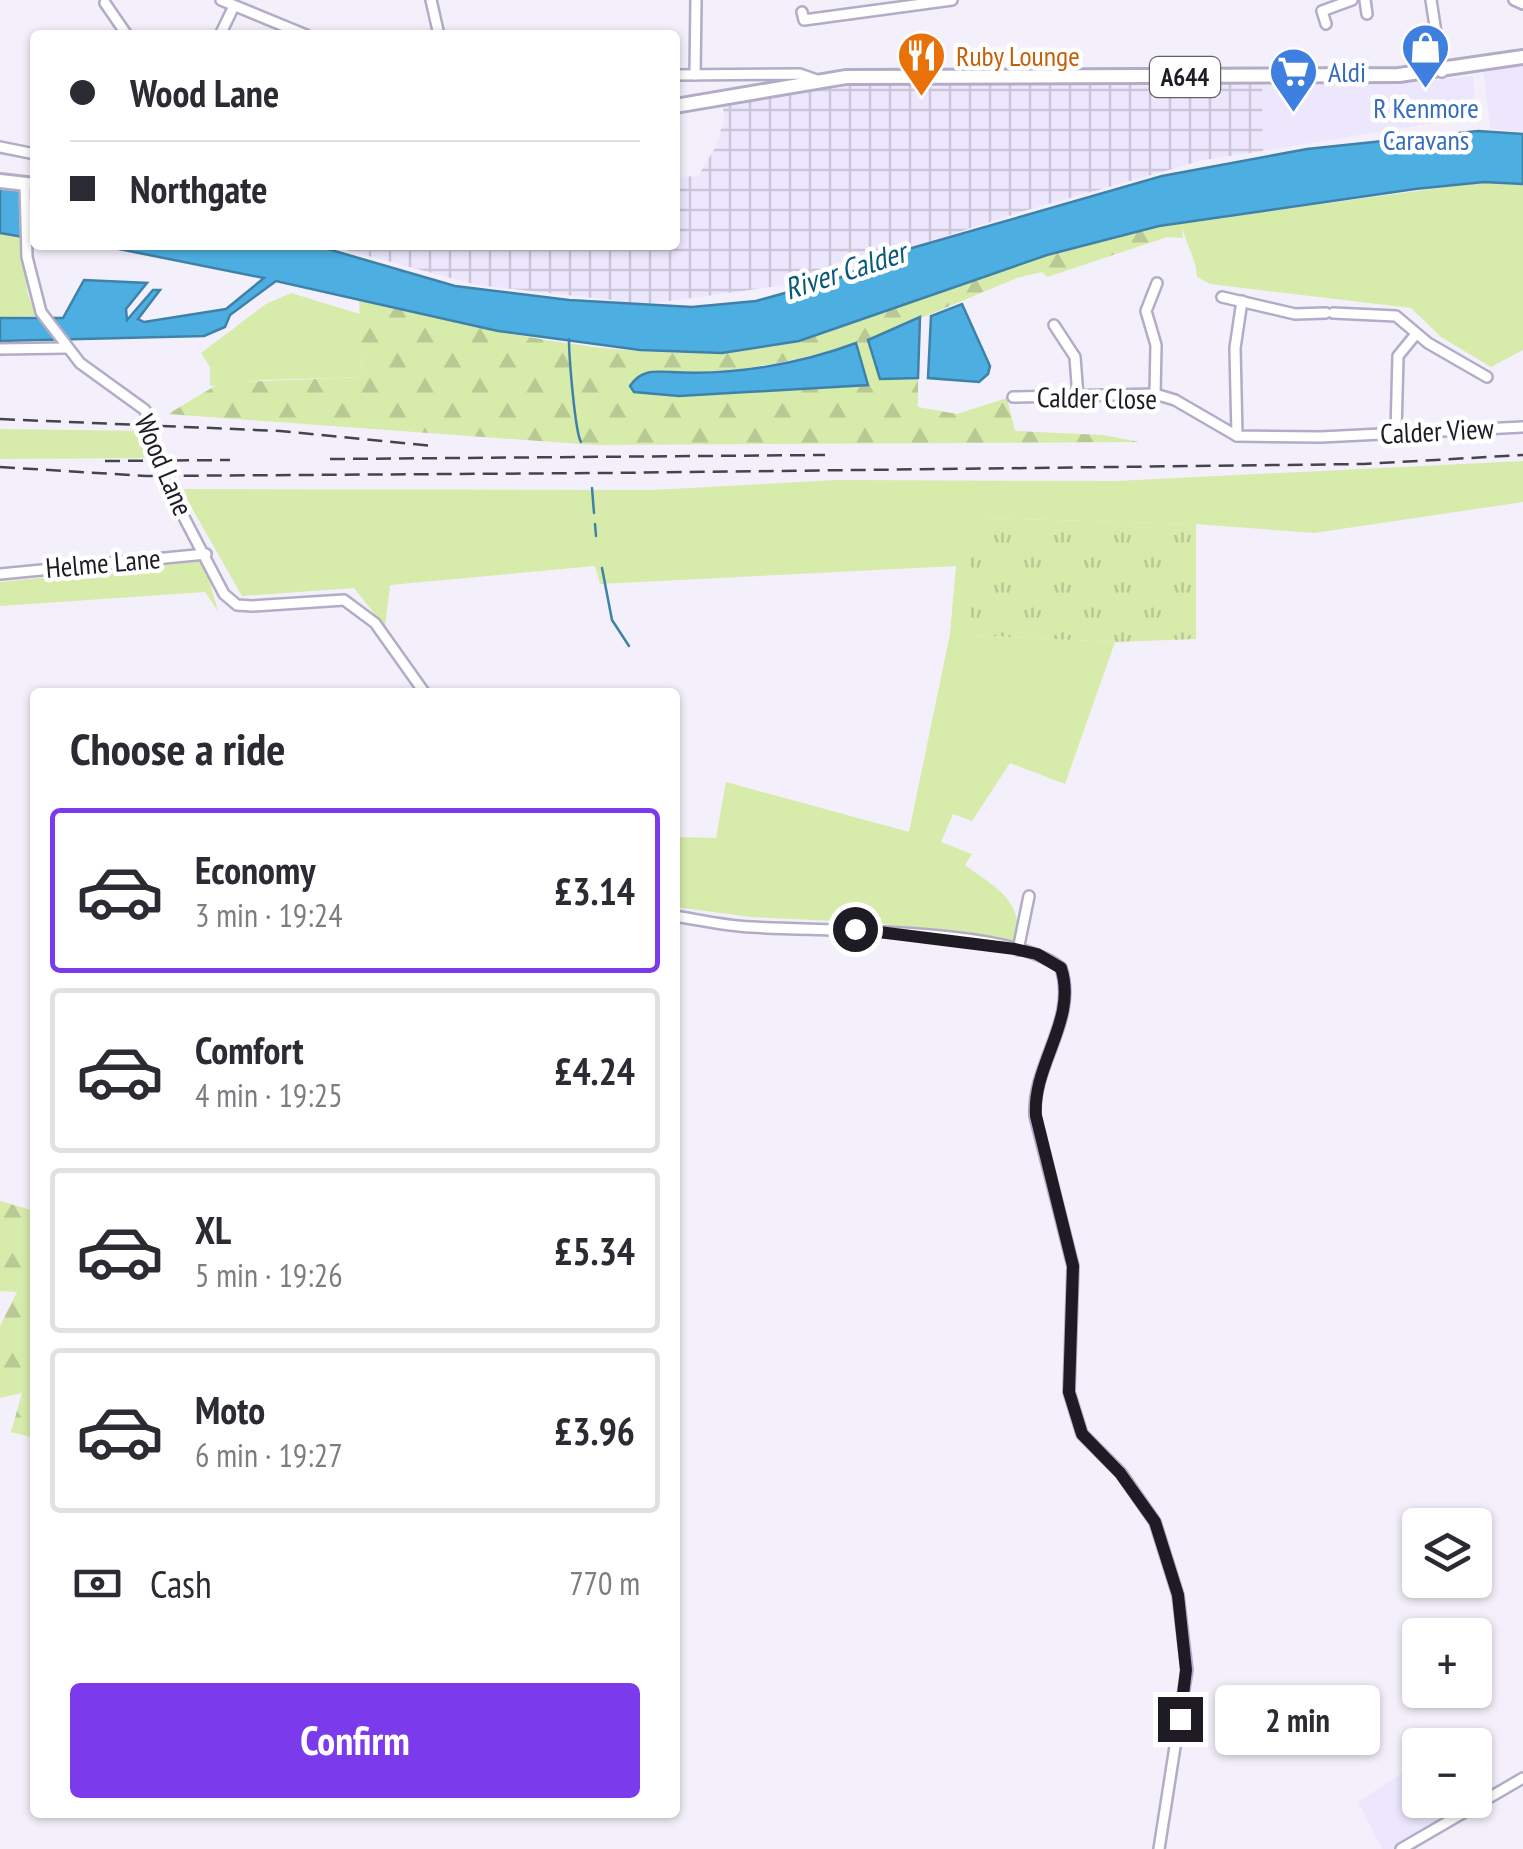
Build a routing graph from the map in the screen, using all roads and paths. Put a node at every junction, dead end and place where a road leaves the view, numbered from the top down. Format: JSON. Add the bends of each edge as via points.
{"nodes":[{"id":1,"x":431,"y":0,"type":"edge"},
{"id":2,"x":696,"y":0,"type":"edge"},
{"id":3,"x":952,"y":0,"type":"edge"},
{"id":4,"x":1315,"y":0,"type":"edge"},
{"id":5,"x":1352,"y":0,"type":"edge"},
{"id":6,"x":1365,"y":0,"type":"edge"},
{"id":7,"x":1431,"y":0,"type":"edge"},
{"id":8,"x":1514,"y":0,"type":"edge"},
{"id":9,"x":227,"y":2,"type":"edge"},
{"id":10,"x":106,"y":3,"type":"dead end"},
{"id":11,"x":885,"y":4,"type":"edge"},
{"id":12,"x":1523,"y":4,"type":"edge"},
{"id":13,"x":1322,"y":11,"type":"junction"},
{"id":14,"x":802,"y":12,"type":"dead end"},
{"id":15,"x":1366,"y":14,"type":"dead end"},
{"id":16,"x":1326,"y":24,"type":"dead end"},
{"id":17,"x":124,"y":30,"type":"edge"},
{"id":18,"x":221,"y":30,"type":"edge"},
{"id":19,"x":294,"y":30,"type":"edge"},
{"id":20,"x":438,"y":30,"type":"edge"},
{"id":21,"x":1523,"y":57,"type":"edge"},
{"id":22,"x":1442,"y":72,"type":"junction"},
{"id":23,"x":680,"y":75,"type":"edge"},
{"id":24,"x":695,"y":75,"type":"junction"},
{"id":25,"x":817,"y":80,"type":"junction"},
{"id":26,"x":680,"y":105,"type":"edge"},
{"id":27,"x":0,"y":147,"type":"edge"},
{"id":28,"x":30,"y":153,"type":"edge"},
{"id":29,"x":0,"y":181,"type":"edge"},
{"id":30,"x":29,"y":187,"type":"edge"},
{"id":31,"x":1157,"y":283,"type":"dead end"},
{"id":32,"x":1222,"y":298,"type":"dead end"},
{"id":33,"x":1242,"y":301,"type":"junction"},
{"id":34,"x":1054,"y":325,"type":"dead end"},
{"id":35,"x":1416,"y":334,"type":"junction"},
{"id":36,"x":64,"y":346,"type":"junction"},
{"id":37,"x":0,"y":350,"type":"edge"},
{"id":38,"x":1487,"y":377,"type":"dead end"},
{"id":39,"x":1155,"y":394,"type":"junction"},
{"id":40,"x":1013,"y":397,"type":"dead end"},
{"id":41,"x":1078,"y":398,"type":"junction"},
{"id":42,"x":1523,"y":427,"type":"edge"},
{"id":43,"x":1396,"y":432,"type":"junction"},
{"id":44,"x":1237,"y":436,"type":"junction"},
{"id":45,"x":206,"y":554,"type":"junction"},
{"id":46,"x":0,"y":574,"type":"edge"},
{"id":47,"x":421,"y":688,"type":"edge"},
{"id":48,"x":1029,"y":896,"type":"dead end"},
{"id":49,"x":680,"y":917,"type":"edge"},
{"id":50,"x":1018,"y":950,"type":"junction"},
{"id":51,"x":1523,"y":1778,"type":"edge"},
{"id":52,"x":1158,"y":1849,"type":"edge"},
{"id":53,"x":1401,"y":1849,"type":"edge"}],
"edges":[{"from":1,"to":20,"type":"street"},
{"from":2,"to":24,"type":"street"},
{"from":3,"to":11,"type":"street"},
{"from":4,"to":13,"type":"street"},
{"from":5,"to":13,"type":"street"},
{"from":6,"to":15,"type":"street"},
{"from":7,"to":22,"type":"street"},
{"from":8,"to":12,"type":"street"},
{"from":9,"to":18,"type":"street"},
{"from":9,"to":19,"type":"street"},
{"from":10,"to":17,"type":"street"},
{"from":11,"to":14,"type":"street","via":[[804,20]]},
{"from":13,"to":16,"type":"street"},
{"from":21,"to":22,"type":"highway","number":"A644"},
{"from":22,"to":25,"type":"highway","number":"A644"},
{"from":23,"to":24,"type":"street"},
{"from":24,"to":25,"type":"street","via":[[800,74]]},
{"from":25,"to":26,"type":"highway","number":"A644"},
{"from":27,"to":28,"type":"street"},
{"from":29,"to":30,"type":"highway"},
{"from":30,"to":36,"type":"street","name":"Wood Lane","via":[[27,257],[41,312]]},
{"from":31,"to":39,"type":"street","via":[[1146,311],[1156,346]]},
{"from":32,"to":33,"type":"street"},
{"from":33,"to":35,"type":"street","via":[[1294,314],[1396,316]]},
{"from":33,"to":44,"type":"street","via":[[1235,348]]},
{"from":34,"to":41,"type":"street","via":[[1075,357]]},
{"from":35,"to":38,"type":"street"},
{"from":35,"to":43,"type":"street","via":[[1398,356]]},
{"from":36,"to":37,"type":"street"},
{"from":36,"to":45,"type":"street","name":"Wood Lane","via":[[145,410],[165,481]]},
{"from":39,"to":41,"type":"street","name":"Calder Close"},
{"from":39,"to":44,"type":"street","name":"Calder Close"},
{"from":40,"to":41,"type":"street","name":"Calder Close"},
{"from":42,"to":43,"type":"street","name":"Calder View"},
{"from":43,"to":44,"type":"street","name":"Calder View"},
{"from":45,"to":46,"type":"street","name":"Helme Lane"},
{"from":45,"to":47,"type":"street","name":"Wood Lane","via":[[224,594],[237,605],[328,598],[361,609]]},
{"from":48,"to":50,"type":"street"},
{"from":49,"to":50,"type":"street","via":[[749,928],[921,934]]},
{"from":50,"to":52,"type":"street","via":[[1061,968],[1066,986],[1034,1091],[1073,1266],[1069,1392],[1082,1434],[1155,1522],[1178,1595],[1186,1670]]},
{"from":51,"to":53,"type":"street"}]}
